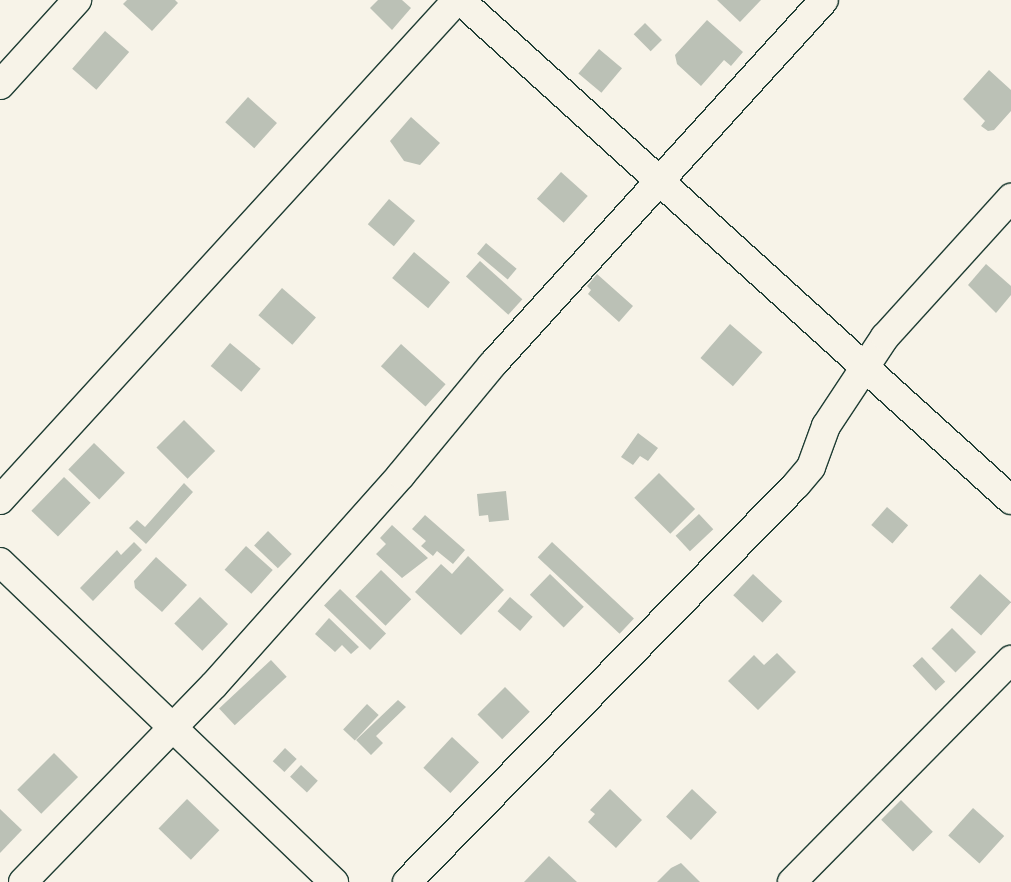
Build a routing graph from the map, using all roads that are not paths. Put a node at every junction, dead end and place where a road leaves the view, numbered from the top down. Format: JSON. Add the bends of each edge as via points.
{"nodes":[{"id":1,"x":77,"y":0,"type":"edge"},
{"id":2,"x":459,"y":0,"type":"edge"},
{"id":3,"x":824,"y":0,"type":"edge"},
{"id":4,"x":0,"y":85,"type":"edge"},
{"id":5,"x":662,"y":181,"type":"junction"},
{"id":6,"x":1011,"y":198,"type":"edge"},
{"id":7,"x":867,"y":368,"type":"junction"},
{"id":8,"x":0,"y":500,"type":"edge"},
{"id":9,"x":1011,"y":500,"type":"edge"},
{"id":10,"x":0,"y":562,"type":"edge"},
{"id":11,"x":1011,"y":660,"type":"edge"},
{"id":12,"x":171,"y":729,"type":"junction"},
{"id":13,"x":23,"y":882,"type":"edge"},
{"id":14,"x":334,"y":882,"type":"edge"},
{"id":15,"x":407,"y":882,"type":"edge"},
{"id":16,"x":792,"y":882,"type":"edge"}],
"edges":[{"from":1,"to":4,"type":"street"},
{"from":2,"to":5,"type":"street"},
{"from":2,"to":8,"type":"street"},
{"from":3,"to":5,"type":"street"},
{"from":5,"to":7,"type":"street"},
{"from":5,"to":12,"type":"street","via":[[492,365],[401,475]]},
{"from":6,"to":7,"type":"street","via":[[912,304]]},
{"from":7,"to":9,"type":"street"},
{"from":7,"to":15,"type":"street","via":[[826,426],[811,467],[796,486]]},
{"from":10,"to":12,"type":"street"},
{"from":11,"to":16,"type":"street"},
{"from":12,"to":13,"type":"street"},
{"from":12,"to":14,"type":"street"}]}
